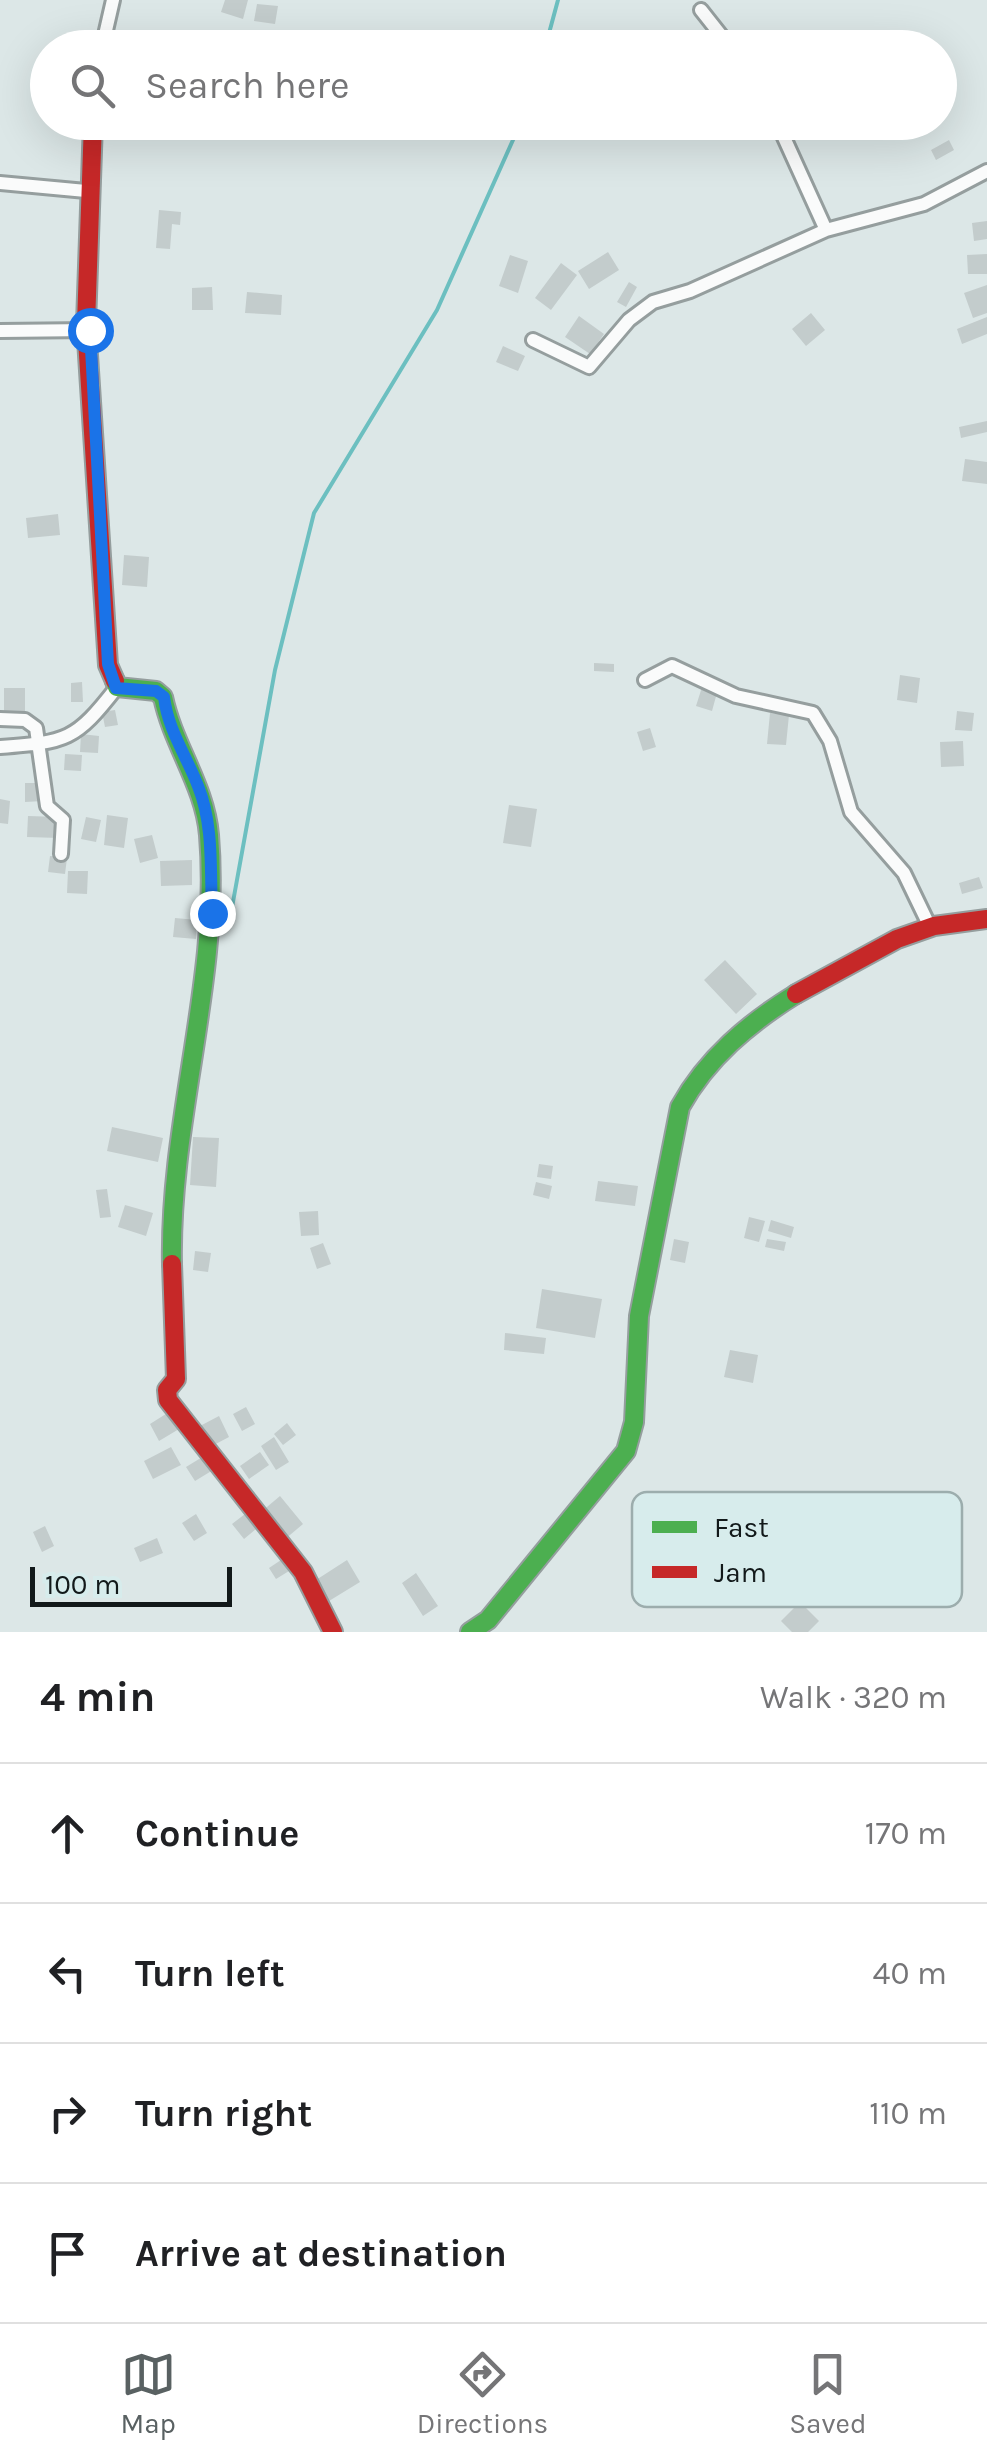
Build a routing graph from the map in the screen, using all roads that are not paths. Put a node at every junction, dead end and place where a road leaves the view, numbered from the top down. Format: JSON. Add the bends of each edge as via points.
{"nodes":[{"id":1,"x":113,"y":0,"type":"edge"},
{"id":2,"x":701,"y":10,"type":"dead end"},
{"id":3,"x":106,"y":30,"type":"edge"},
{"id":4,"x":716,"y":30,"type":"edge"},
{"id":5,"x":92,"y":140,"type":"edge"},
{"id":6,"x":784,"y":140,"type":"edge"},
{"id":7,"x":987,"y":171,"type":"edge"},
{"id":8,"x":0,"y":183,"type":"edge"},
{"id":9,"x":86,"y":191,"type":"junction"},
{"id":10,"x":826,"y":230,"type":"junction"},
{"id":11,"x":90,"y":330,"type":"junction"},
{"id":12,"x":0,"y":331,"type":"edge"},
{"id":13,"x":533,"y":340,"type":"dead end"},
{"id":14,"x":645,"y":680,"type":"dead end"},
{"id":15,"x":116,"y":688,"type":"junction"},
{"id":16,"x":0,"y":719,"type":"edge"},
{"id":17,"x":41,"y":744,"type":"junction"},
{"id":18,"x":0,"y":746,"type":"edge"},
{"id":19,"x":61,"y":854,"type":"dead end"},
{"id":20,"x":987,"y":919,"type":"edge"},
{"id":21,"x":930,"y":927,"type":"junction"},
{"id":22,"x":334,"y":1632,"type":"edge"},
{"id":23,"x":470,"y":1632,"type":"edge"}],
"edges":[{"from":1,"to":3,"type":"street"},
{"from":2,"to":4,"type":"street"},
{"from":5,"to":9,"type":"street"},
{"from":6,"to":10,"type":"street"},
{"from":7,"to":10,"type":"street","via":[[924,204]]},
{"from":8,"to":9,"type":"street"},
{"from":9,"to":11,"type":"street"},
{"from":10,"to":13,"type":"street","via":[[652,302],[589,367]]},
{"from":11,"to":12,"type":"street"},
{"from":11,"to":15,"type":"street","via":[[108,664]]},
{"from":14,"to":21,"type":"street","via":[[672,666],[736,696],[813,713],[830,741],[851,812],[904,873]]},
{"from":15,"to":17,"type":"street","via":[[86,727]]},
{"from":15,"to":22,"type":"street","via":[[164,697],[209,829],[210,946],[192,1025],[172,1194],[176,1378],[168,1400],[303,1572]]},
{"from":16,"to":17,"type":"street","via":[[25,720]]},
{"from":17,"to":18,"type":"street"},
{"from":17,"to":19,"type":"street","via":[[47,806],[64,820]]},
{"from":20,"to":21,"type":"street"},
{"from":21,"to":23,"type":"street","via":[[758,1017],[692,1082],[671,1142],[636,1332],[634,1433],[488,1620]]}]}
